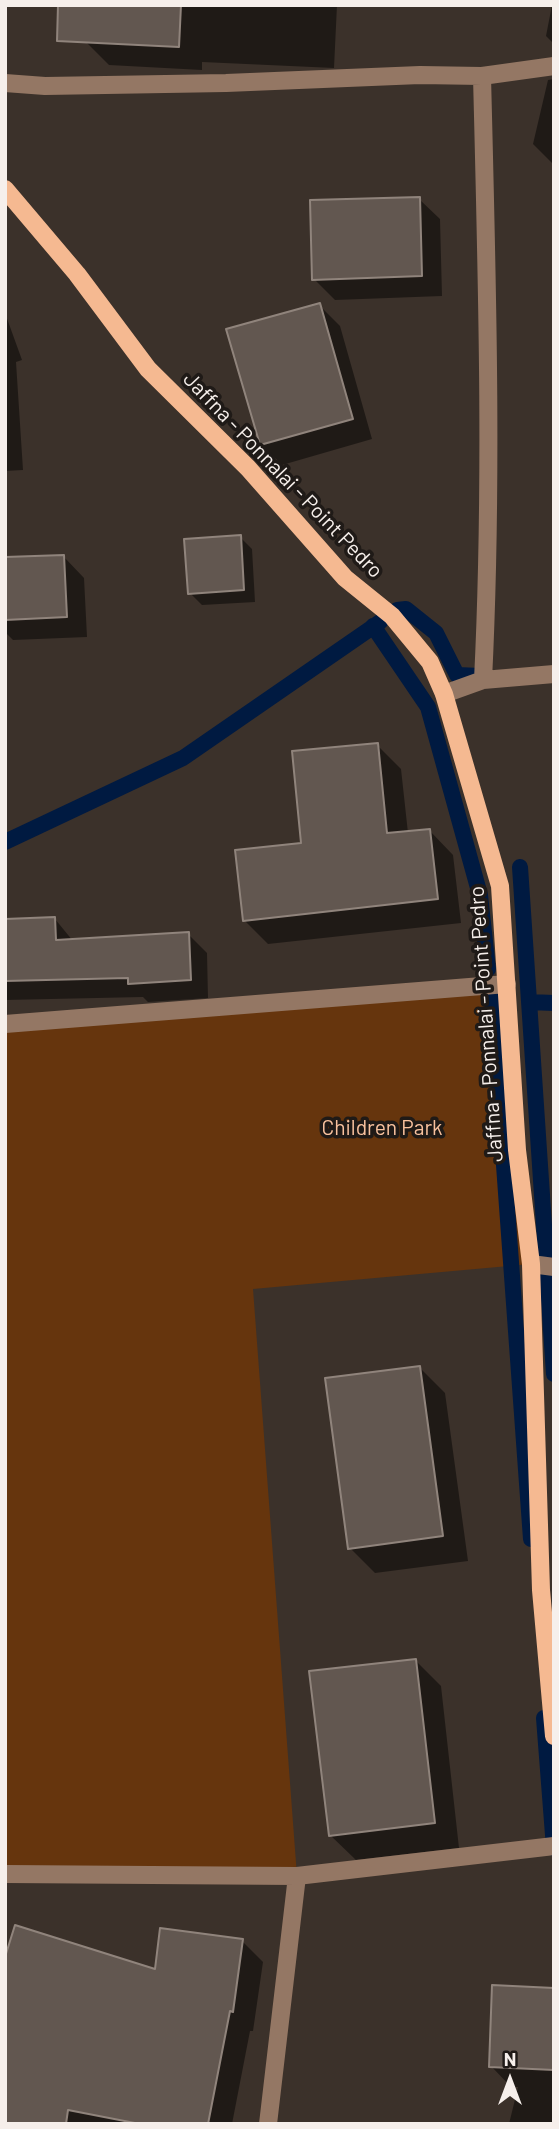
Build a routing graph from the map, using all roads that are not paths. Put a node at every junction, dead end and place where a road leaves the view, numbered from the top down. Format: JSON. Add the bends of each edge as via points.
{"nodes":[{"id":1,"x":554,"y":66,"type":"edge"},
{"id":2,"x":482,"y":76,"type":"junction"},
{"id":3,"x":5,"y":83,"type":"edge"},
{"id":4,"x":5,"y":189,"type":"edge"},
{"id":5,"x":554,"y":674,"type":"edge"},
{"id":6,"x":482,"y":680,"type":"junction"},
{"id":7,"x":444,"y":694,"type":"junction"},
{"id":8,"x":507,"y":984,"type":"junction"},
{"id":9,"x":5,"y":1024,"type":"edge"},
{"id":10,"x":531,"y":1264,"type":"junction"},
{"id":11,"x":554,"y":1267,"type":"edge"},
{"id":12,"x":554,"y":1736,"type":"edge"},
{"id":13,"x":554,"y":1846,"type":"edge"},
{"id":14,"x":5,"y":1874,"type":"edge"},
{"id":15,"x":297,"y":1876,"type":"junction"},
{"id":16,"x":268,"y":2124,"type":"edge"}],
"edges":[{"from":1,"to":2,"type":"street"},
{"from":2,"to":3,"type":"street"},
{"from":2,"to":6,"type":"street","via":[[488,327]]},
{"from":4,"to":7,"type":"main road","name":"Jaffna - Ponnalai - Point Pedro","via":[[77,274],[148,369],[248,468],[345,578],[392,615],[430,663]]},
{"from":5,"to":6,"type":"street"},
{"from":6,"to":7,"type":"street"},
{"from":7,"to":8,"type":"main road","name":"Jaffna - Ponnalai - Point Pedro","via":[[500,886]]},
{"from":8,"to":9,"type":"street"},
{"from":8,"to":10,"type":"main road","name":"Jaffna - Ponnalai - Point Pedro","via":[[517,1150]]},
{"from":10,"to":11,"type":"street"},
{"from":10,"to":12,"type":"main road","name":"Jaffna - Ponnalai - Point Pedro","via":[[541,1590]]},
{"from":13,"to":15,"type":"street"},
{"from":14,"to":15,"type":"street"},
{"from":15,"to":16,"type":"street"}]}
